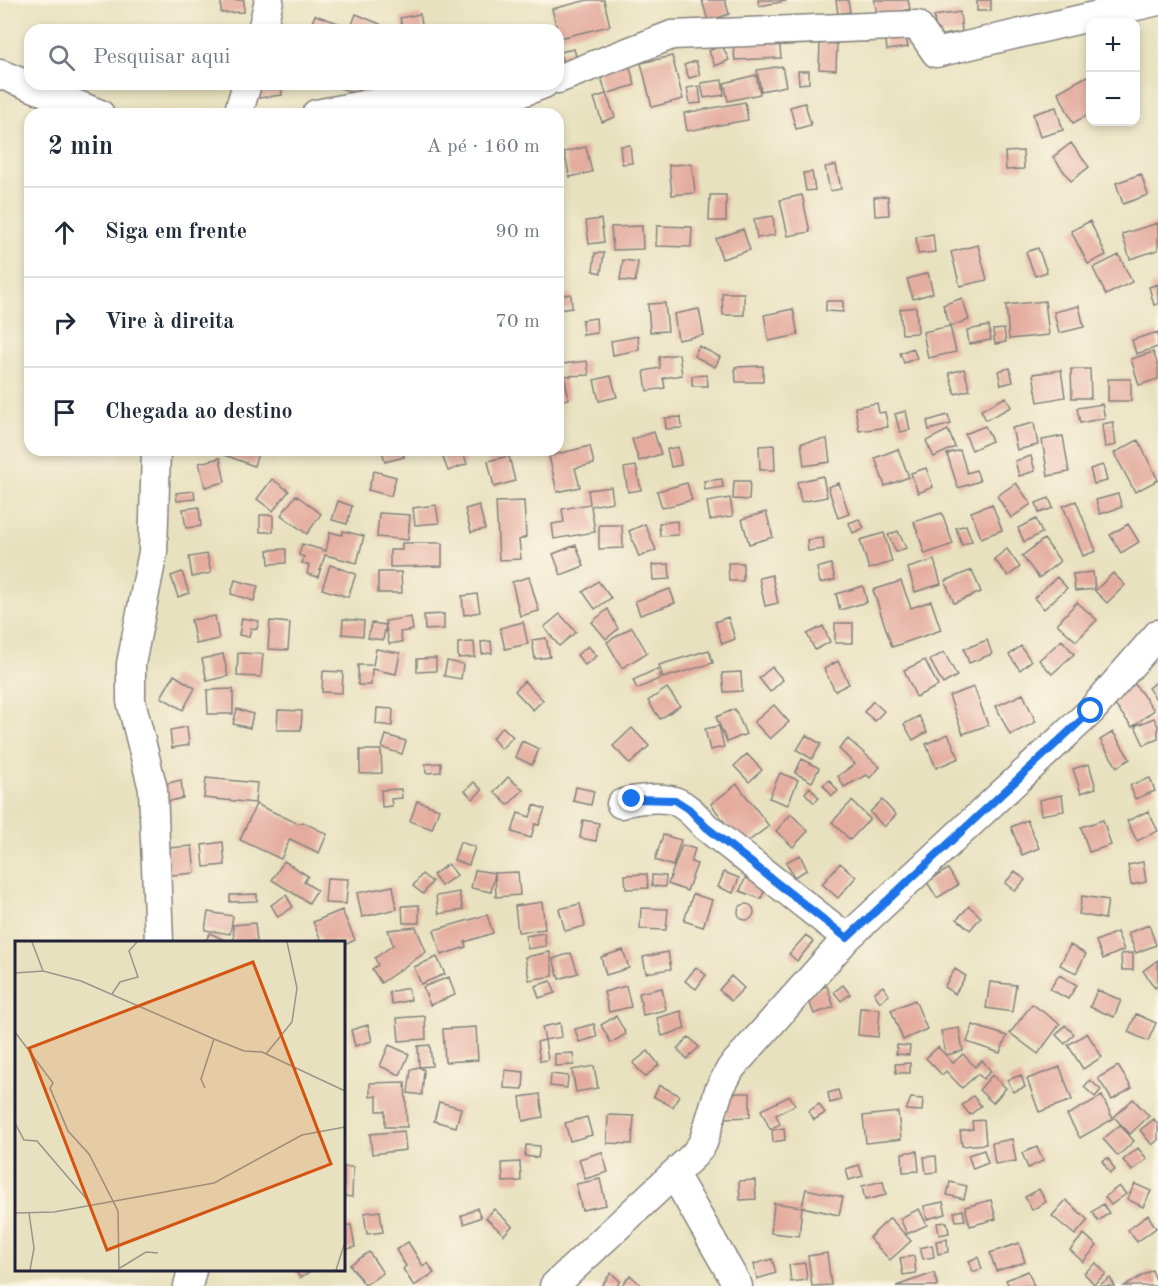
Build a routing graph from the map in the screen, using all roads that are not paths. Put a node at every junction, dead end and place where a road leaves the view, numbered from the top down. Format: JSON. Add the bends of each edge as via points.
{"nodes":[{"id":1,"x":1158,"y":1,"type":"edge"},
{"id":2,"x":0,"y":74,"type":"edge"},
{"id":3,"x":564,"y":77,"type":"edge"},
{"id":4,"x":24,"y":84,"type":"edge"},
{"id":5,"x":40,"y":90,"type":"edge"},
{"id":6,"x":245,"y":90,"type":"edge"},
{"id":7,"x":528,"y":90,"type":"edge"},
{"id":8,"x":85,"y":108,"type":"edge"},
{"id":9,"x":240,"y":108,"type":"edge"},
{"id":10,"x":348,"y":108,"type":"edge"},
{"id":11,"x":156,"y":456,"type":"edge"},
{"id":12,"x":1158,"y":634,"type":"edge"},
{"id":13,"x":621,"y":804,"type":"dead end"},
{"id":14,"x":847,"y":938,"type":"junction"},
{"id":15,"x":159,"y":941,"type":"edge"},
{"id":16,"x":675,"y":1176,"type":"junction"},
{"id":17,"x":192,"y":1271,"type":"edge"},
{"id":18,"x":189,"y":1286,"type":"edge"},
{"id":19,"x":554,"y":1286,"type":"edge"},
{"id":20,"x":738,"y":1286,"type":"edge"}],
"edges":[{"from":1,"to":3,"type":"street","via":[[936,53],[917,25],[672,35]]},
{"from":2,"to":4,"type":"street"},
{"from":5,"to":8,"type":"street"},
{"from":6,"to":9,"type":"street"},
{"from":7,"to":10,"type":"street","via":[[515,95],[400,98]]},
{"from":11,"to":15,"type":"street","via":[[153,552],[131,664],[131,701],[153,789]]},
{"from":12,"to":14,"type":"street","via":[[1091,711]]},
{"from":13,"to":14,"type":"street","via":[[632,799],[675,800]]},
{"from":14,"to":16,"type":"street","via":[[731,1068],[719,1090],[703,1143]]},
{"from":16,"to":19,"type":"street"},
{"from":16,"to":20,"type":"street"},
{"from":17,"to":18,"type":"street"}]}
